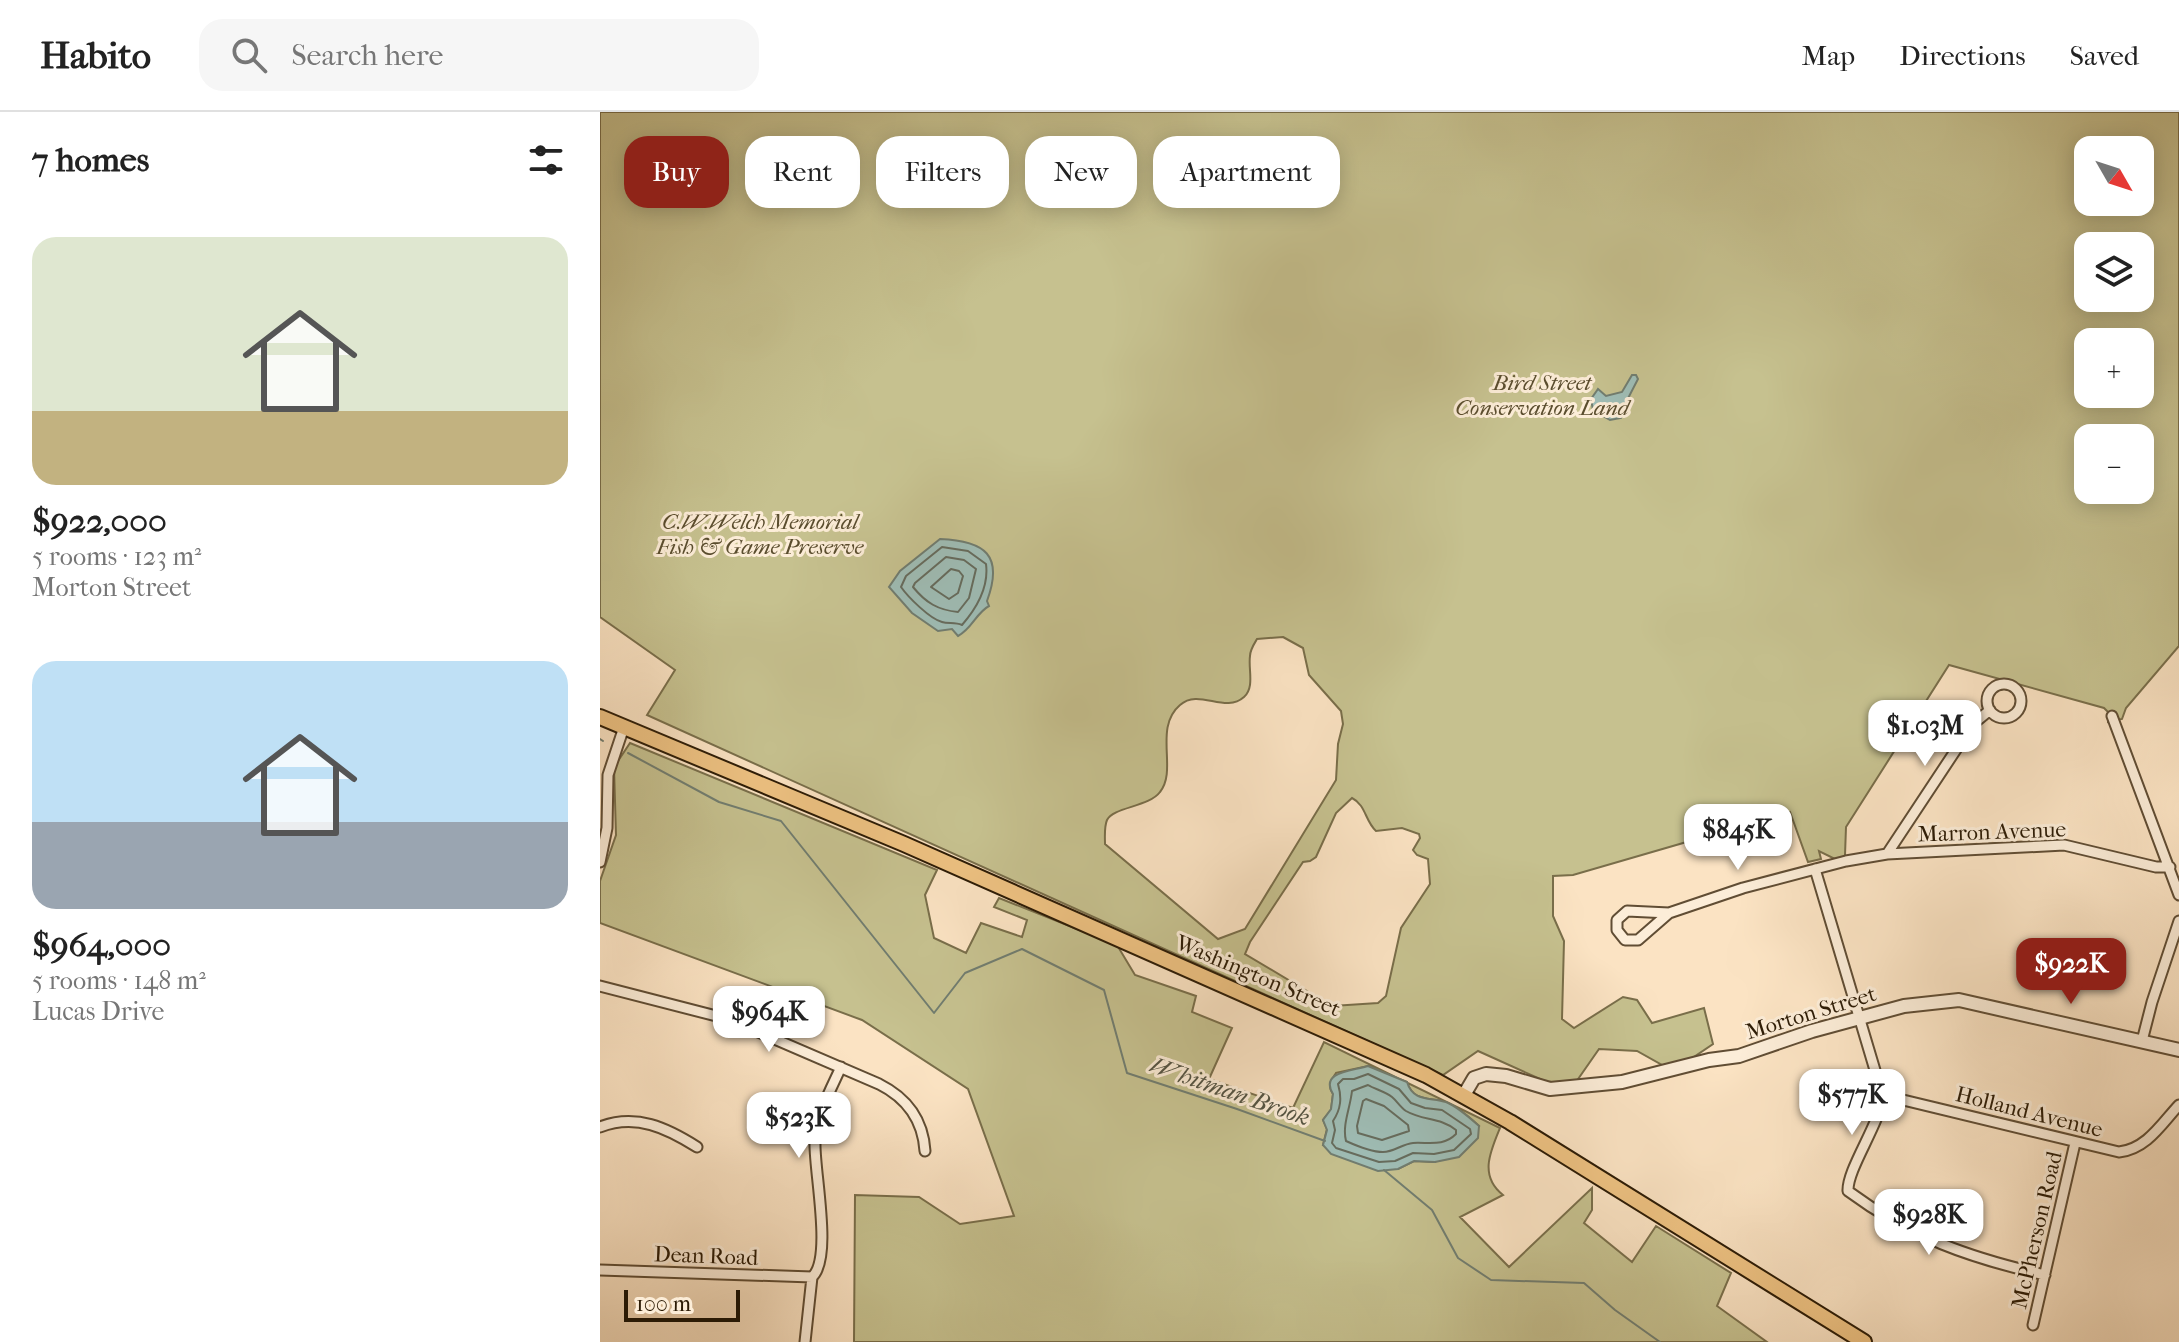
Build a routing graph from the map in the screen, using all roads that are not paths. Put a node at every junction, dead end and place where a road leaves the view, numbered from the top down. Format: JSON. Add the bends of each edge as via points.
{"nodes":[{"id":1,"x":1990,"y":710,"type":"dead end"},
{"id":2,"x":2112,"y":716,"type":"dead end"},
{"id":3,"x":600,"y":717,"type":"edge"},
{"id":4,"x":624,"y":727,"type":"junction"},
{"id":5,"x":1887,"y":854,"type":"junction"},
{"id":6,"x":600,"y":862,"type":"edge"},
{"id":7,"x":1815,"y":869,"type":"junction"},
{"id":8,"x":2174,"y":873,"type":"edge"},
{"id":9,"x":2179,"y":895,"type":"edge"},
{"id":10,"x":1669,"y":913,"type":"junction"},
{"id":11,"x":2179,"y":921,"type":"edge"},
{"id":12,"x":2174,"y":954,"type":"edge"},
{"id":13,"x":600,"y":986,"type":"edge"},
{"id":14,"x":1859,"y":1018,"type":"junction"},
{"id":15,"x":2142,"y":1041,"type":"junction"},
{"id":16,"x":2179,"y":1050,"type":"edge"},
{"id":17,"x":841,"y":1067,"type":"junction"},
{"id":18,"x":1884,"y":1093,"type":"junction"},
{"id":19,"x":1464,"y":1095,"type":"junction"},
{"id":20,"x":2179,"y":1105,"type":"edge"},
{"id":21,"x":600,"y":1127,"type":"edge"},
{"id":22,"x":2075,"y":1143,"type":"junction"},
{"id":23,"x":697,"y":1147,"type":"dead end"},
{"id":24,"x":925,"y":1151,"type":"dead end"},
{"id":25,"x":600,"y":1270,"type":"edge"},
{"id":26,"x":2045,"y":1275,"type":"junction"},
{"id":27,"x":812,"y":1277,"type":"junction"},
{"id":28,"x":2033,"y":1325,"type":"dead end"},
{"id":29,"x":805,"y":1342,"type":"edge"},
{"id":30,"x":1864,"y":1342,"type":"edge"}],
"edges":[{"from":1,"to":5,"type":"street","via":[[1973,724]]},
{"from":2,"to":8,"type":"street"},
{"from":3,"to":4,"type":"main road","name":"Washington Street"},
{"from":4,"to":6,"type":"street","via":[[608,775]]},
{"from":4,"to":19,"type":"main road","name":"Washington Street","via":[[904,844]]},
{"from":5,"to":7,"type":"street","name":"Marron Avenue"},
{"from":5,"to":8,"type":"street","name":"Marron Avenue","via":[[2064,845]]},
{"from":7,"to":10,"type":"street","name":"Marron Avenue"},
{"from":7,"to":14,"type":"street"},
{"from":8,"to":9,"type":"street"},
{"from":10,"to":10,"type":"street","via":[[1638,940],[1625,940],[1617,930],[1617,920],[1627,911]]},
{"from":11,"to":12,"type":"street"},
{"from":12,"to":15,"type":"street"},
{"from":13,"to":17,"type":"street","via":[[728,1019]]},
{"from":14,"to":15,"type":"street","name":"Morton Street","via":[[1922,1002],[1959,1000]]},
{"from":14,"to":18,"type":"street"},
{"from":14,"to":19,"type":"street","name":"Morton Street","via":[[1739,1056],[1622,1082],[1556,1089],[1486,1074],[1474,1078]]},
{"from":15,"to":16,"type":"street","name":"Morton Street"},
{"from":17,"to":24,"type":"street","via":[[900,1097],[921,1125]]},
{"from":17,"to":27,"type":"street","via":[[816,1135],[821,1234],[819,1268]]},
{"from":18,"to":22,"type":"street","name":"Holland Avenue"},
{"from":18,"to":26,"type":"street","via":[[1847,1187],[1871,1207],[1948,1249]]},
{"from":19,"to":30,"type":"main road","name":"Washington Street"},
{"from":20,"to":22,"type":"street","name":"Holland Avenue","via":[[2145,1142],[2127,1151]]},
{"from":21,"to":23,"type":"street","via":[[624,1121],[651,1123]]},
{"from":22,"to":26,"type":"street","name":"McPherson Road"},
{"from":25,"to":27,"type":"street","name":"Dean Road"},
{"from":26,"to":28,"type":"street","name":"McPherson Road"},
{"from":27,"to":29,"type":"street"}]}
